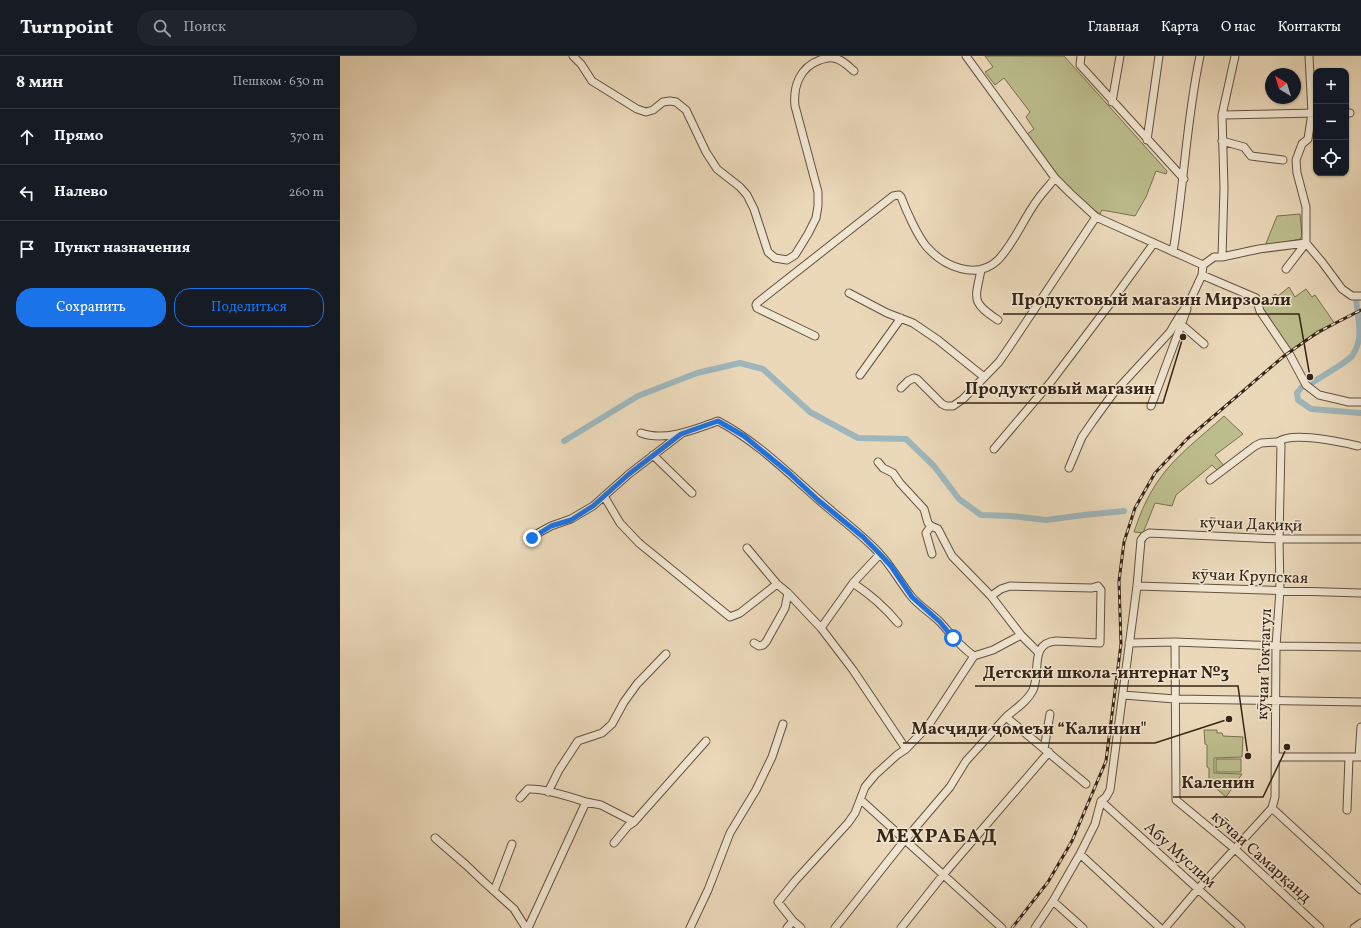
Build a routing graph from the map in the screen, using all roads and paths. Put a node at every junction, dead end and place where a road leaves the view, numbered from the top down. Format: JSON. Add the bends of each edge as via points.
{"nodes":[{"id":1,"x":573,"y":56,"type":"edge"},
{"id":2,"x":966,"y":56,"type":"edge"},
{"id":3,"x":1081,"y":56,"type":"edge"},
{"id":4,"x":1120,"y":56,"type":"edge"},
{"id":5,"x":1159,"y":56,"type":"edge"},
{"id":6,"x":1200,"y":56,"type":"edge"},
{"id":7,"x":1235,"y":56,"type":"edge"},
{"id":8,"x":1309,"y":56,"type":"edge"},
{"id":9,"x":854,"y":71,"type":"dead end"},
{"id":10,"x":1112,"y":102,"type":"junction"},
{"id":11,"x":1313,"y":104,"type":"edge"},
{"id":12,"x":1313,"y":113,"type":"edge"},
{"id":13,"x":1222,"y":114,"type":"junction"},
{"id":14,"x":1313,"y":117,"type":"edge"},
{"id":15,"x":1147,"y":140,"type":"junction"},
{"id":16,"x":1222,"y":141,"type":"junction"},
{"id":17,"x":1283,"y":160,"type":"dead end"},
{"id":18,"x":1056,"y":178,"type":"junction"},
{"id":19,"x":1184,"y":179,"type":"junction"},
{"id":20,"x":1096,"y":217,"type":"junction"},
{"id":21,"x":1154,"y":243,"type":"junction"},
{"id":22,"x":1306,"y":243,"type":"junction"},
{"id":23,"x":1173,"y":252,"type":"junction"},
{"id":24,"x":1222,"y":257,"type":"junction"},
{"id":25,"x":1203,"y":264,"type":"junction"},
{"id":26,"x":1286,"y":269,"type":"dead end"},
{"id":27,"x":980,"y":270,"type":"junction"},
{"id":28,"x":1202,"y":276,"type":"junction"},
{"id":29,"x":849,"y":293,"type":"dead end"},
{"id":30,"x":1361,"y":296,"type":"edge"},
{"id":31,"x":1189,"y":303,"type":"junction"},
{"id":32,"x":901,"y":318,"type":"junction"},
{"id":33,"x":998,"y":320,"type":"dead end"},
{"id":34,"x":1182,"y":325,"type":"junction"},
{"id":35,"x":815,"y":336,"type":"dead end"},
{"id":36,"x":1204,"y":344,"type":"dead end"},
{"id":37,"x":860,"y":375,"type":"dead end"},
{"id":38,"x":984,"y":377,"type":"junction"},
{"id":39,"x":901,"y":388,"type":"dead end"},
{"id":40,"x":1361,"y":402,"type":"edge"},
{"id":41,"x":1151,"y":406,"type":"dead end"},
{"id":42,"x":641,"y":433,"type":"dead end"},
{"id":43,"x":681,"y":434,"type":"junction"},
{"id":44,"x":1278,"y":442,"type":"junction"},
{"id":45,"x":1358,"y":446,"type":"dead end"},
{"id":46,"x":994,"y":449,"type":"dead end"},
{"id":47,"x":653,"y":455,"type":"junction"},
{"id":48,"x":878,"y":462,"type":"dead end"},
{"id":49,"x":1069,"y":468,"type":"dead end"},
{"id":50,"x":1210,"y":480,"type":"dead end"},
{"id":51,"x":692,"y":493,"type":"dead end"},
{"id":52,"x":604,"y":496,"type":"junction"},
{"id":53,"x":932,"y":526,"type":"junction"},
{"id":54,"x":532,"y":538,"type":"dead end"},
{"id":55,"x":1279,"y":539,"type":"junction"},
{"id":56,"x":1361,"y":539,"type":"edge"},
{"id":57,"x":747,"y":548,"type":"dead end"},
{"id":58,"x":880,"y":554,"type":"junction"},
{"id":59,"x":932,"y":554,"type":"dead end"},
{"id":60,"x":854,"y":583,"type":"junction"},
{"id":61,"x":777,"y":584,"type":"junction"},
{"id":62,"x":1137,"y":586,"type":"junction"},
{"id":63,"x":1280,"y":590,"type":"junction"},
{"id":64,"x":788,"y":593,"type":"junction"},
{"id":65,"x":1361,"y":593,"type":"edge"},
{"id":66,"x":991,"y":596,"type":"junction"},
{"id":67,"x":898,"y":623,"type":"dead end"},
{"id":68,"x":820,"y":628,"type":"junction"},
{"id":69,"x":1020,"y":635,"type":"junction"},
{"id":70,"x":1175,"y":642,"type":"junction"},
{"id":71,"x":754,"y":643,"type":"dead end"},
{"id":72,"x":1129,"y":644,"type":"junction"},
{"id":73,"x":1276,"y":646,"type":"junction"},
{"id":74,"x":1361,"y":647,"type":"edge"},
{"id":75,"x":1039,"y":653,"type":"junction"},
{"id":76,"x":666,"y":654,"type":"dead end"},
{"id":77,"x":974,"y":656,"type":"junction"},
{"id":78,"x":1123,"y":695,"type":"junction"},
{"id":79,"x":1175,"y":699,"type":"junction"},
{"id":80,"x":1276,"y":700,"type":"junction"},
{"id":81,"x":1361,"y":702,"type":"edge"},
{"id":82,"x":1050,"y":714,"type":"dead end"},
{"id":83,"x":1006,"y":717,"type":"junction"},
{"id":84,"x":783,"y":724,"type":"dead end"},
{"id":85,"x":1361,"y":727,"type":"edge"},
{"id":86,"x":706,"y":741,"type":"dead end"},
{"id":87,"x":906,"y":749,"type":"junction"},
{"id":88,"x":1046,"y":750,"type":"junction"},
{"id":89,"x":1275,"y":757,"type":"junction"},
{"id":90,"x":1349,"y":757,"type":"junction"},
{"id":91,"x":1360,"y":757,"type":"edge"},
{"id":92,"x":1086,"y":784,"type":"dead end"},
{"id":93,"x":548,"y":792,"type":"junction"},
{"id":94,"x":520,"y":798,"type":"dead end"},
{"id":95,"x":861,"y":800,"type":"junction"},
{"id":96,"x":1101,"y":801,"type":"junction"},
{"id":97,"x":586,"y":802,"type":"junction"},
{"id":98,"x":1272,"y":808,"type":"junction"},
{"id":99,"x":1347,"y":810,"type":"dead end"},
{"id":100,"x":634,"y":822,"type":"junction"},
{"id":101,"x":435,"y":838,"type":"dead end"},
{"id":102,"x":904,"y":841,"type":"junction"},
{"id":103,"x":614,"y":843,"type":"dead end"},
{"id":104,"x":512,"y":844,"type":"dead end"},
{"id":105,"x":1235,"y":849,"type":"junction"},
{"id":106,"x":1080,"y":854,"type":"junction"},
{"id":107,"x":943,"y":875,"type":"junction"},
{"id":108,"x":1198,"y":889,"type":"junction"},
{"id":109,"x":1361,"y":890,"type":"edge"},
{"id":110,"x":494,"y":891,"type":"junction"},
{"id":111,"x":1053,"y":901,"type":"junction"},
{"id":112,"x":793,"y":921,"type":"junction"},
{"id":113,"x":1361,"y":923,"type":"edge"},
{"id":114,"x":527,"y":928,"type":"edge"},
{"id":115,"x":690,"y":928,"type":"edge"},
{"id":116,"x":787,"y":928,"type":"edge"},
{"id":117,"x":801,"y":928,"type":"edge"},
{"id":118,"x":835,"y":928,"type":"edge"},
{"id":119,"x":901,"y":928,"type":"edge"},
{"id":120,"x":1002,"y":928,"type":"edge"},
{"id":121,"x":1035,"y":928,"type":"edge"},
{"id":122,"x":1083,"y":928,"type":"edge"},
{"id":123,"x":1160,"y":928,"type":"edge"},
{"id":124,"x":1165,"y":928,"type":"edge"},
{"id":125,"x":1242,"y":928,"type":"edge"},
{"id":126,"x":1320,"y":928,"type":"edge"},
{"id":127,"x":1354,"y":928,"type":"edge"}],
"edges":[{"from":1,"to":9,"type":"street","via":[[592,81],[637,109],[646,112],[663,102],[670,101],[676,102],[686,110],[717,169],[747,195],[768,252],[781,260],[787,260],[794,255],[816,218],[818,206],[818,192],[795,106],[797,81],[813,62],[823,59],[832,58],[843,62]]},
{"from":2,"to":18,"type":"street"},
{"from":3,"to":10,"type":"street","via":[[1080,65]]},
{"from":4,"to":10,"type":"street"},
{"from":5,"to":15,"type":"street"},
{"from":6,"to":19,"type":"street","via":[[1193,87]]},
{"from":7,"to":13,"type":"street"},
{"from":8,"to":11,"type":"street"},
{"from":10,"to":15,"type":"street"},
{"from":12,"to":13,"type":"street"},
{"from":13,"to":16,"type":"street"},
{"from":14,"to":22,"type":"street","via":[[1308,139],[1302,144],[1296,160],[1306,207]]},
{"from":15,"to":19,"type":"street"},
{"from":16,"to":17,"type":"street","via":[[1244,147],[1251,156]]},
{"from":16,"to":24,"type":"street"},
{"from":18,"to":20,"type":"street"},
{"from":18,"to":27,"type":"street","via":[[1037,200],[1008,248],[996,262]]},
{"from":19,"to":23,"type":"street"},
{"from":20,"to":21,"type":"street"},
{"from":20,"to":38,"type":"street","via":[[999,362]]},
{"from":21,"to":23,"type":"street"},
{"from":21,"to":46,"type":"street","via":[[1050,383]]},
{"from":22,"to":24,"type":"street"},
{"from":22,"to":26,"type":"street"},
{"from":22,"to":30,"type":"street","via":[[1342,289],[1352,296]]},
{"from":23,"to":25,"type":"street"},
{"from":24,"to":25,"type":"street","via":[[1214,257]]},
{"from":25,"to":28,"type":"street"},
{"from":27,"to":33,"type":"street","via":[[976,301],[981,308]]},
{"from":27,"to":35,"type":"street","via":[[952,266],[938,256],[926,245],[901,197],[893,196],[757,302],[758,308]]},
{"from":28,"to":31,"type":"street"},
{"from":28,"to":40,"type":"street","via":[[1256,298],[1260,311],[1290,355],[1306,385],[1319,395]]},
{"from":29,"to":32,"type":"street"},
{"from":31,"to":34,"type":"street"},
{"from":31,"to":49,"type":"street","via":[[1170,332],[1112,395],[1093,421],[1082,437]]},
{"from":32,"to":37,"type":"street"},
{"from":32,"to":38,"type":"street","via":[[938,340]]},
{"from":34,"to":36,"type":"street"},
{"from":34,"to":41,"type":"street"},
{"from":38,"to":39,"type":"street","via":[[963,399],[950,407],[942,404],[914,378]]},
{"from":42,"to":43,"type":"street","via":[[648,436]]},
{"from":43,"to":47,"type":"street"},
{"from":43,"to":58,"type":"street","via":[[718,421],[730,427],[789,473]]},
{"from":44,"to":45,"type":"street","via":[[1285,438],[1317,438]]},
{"from":44,"to":50,"type":"street","via":[[1258,444]]},
{"from":44,"to":55,"type":"street","name":"кӯчаи Токтагул","via":[[1281,445]]},
{"from":47,"to":51,"type":"street"},
{"from":47,"to":52,"type":"street"},
{"from":48,"to":53,"type":"street","via":[[893,473],[924,509],[928,523]]},
{"from":52,"to":54,"type":"street","via":[[571,520],[551,526]]},
{"from":52,"to":61,"type":"street","via":[[620,523],[639,543],[730,616],[740,613]]},
{"from":53,"to":59,"type":"street","via":[[926,532]]},
{"from":53,"to":66,"type":"street","via":[[940,531],[952,556]]},
{"from":55,"to":56,"type":"street","name":"кӯчаи Дақиқӣ"},
{"from":55,"to":62,"type":"street","name":"кӯчаи Дақиқӣ","via":[[1149,533],[1142,538]]},
{"from":55,"to":63,"type":"street","name":"кӯчаи Токтагул"},
{"from":57,"to":61,"type":"street"},
{"from":58,"to":60,"type":"street"},
{"from":58,"to":77,"type":"street","via":[[912,597],[940,622],[963,649]]},
{"from":60,"to":67,"type":"street","via":[[870,594]]},
{"from":60,"to":68,"type":"street"},
{"from":61,"to":64,"type":"street"},
{"from":62,"to":63,"type":"street","name":"кӯчаи Крупская"},
{"from":62,"to":72,"type":"street"},
{"from":63,"to":65,"type":"street","name":"кӯчаи Крупская"},
{"from":63,"to":73,"type":"street","name":"кӯчаи Токтагул"},
{"from":64,"to":68,"type":"street"},
{"from":64,"to":71,"type":"street","via":[[785,608],[764,645]]},
{"from":66,"to":69,"type":"street"},
{"from":66,"to":75,"type":"street","via":[[1010,586],[1098,586],[1102,594],[1100,643],[1049,641],[1042,646]]},
{"from":68,"to":87,"type":"street","via":[[853,670]]},
{"from":69,"to":75,"type":"street"},
{"from":69,"to":77,"type":"street","via":[[993,650]]},
{"from":70,"to":72,"type":"street"},
{"from":70,"to":73,"type":"street"},
{"from":70,"to":79,"type":"street","name":"кӯчаи Самарқанд"},
{"from":72,"to":78,"type":"street"},
{"from":73,"to":74,"type":"street"},
{"from":73,"to":80,"type":"street","name":"кӯчаи Токтагул"},
{"from":75,"to":83,"type":"street","via":[[1033,690]]},
{"from":76,"to":93,"type":"street","via":[[637,684],[612,724],[602,733],[578,741]]},
{"from":77,"to":87,"type":"street","via":[[928,726]]},
{"from":78,"to":79,"type":"street"},
{"from":78,"to":96,"type":"street","via":[[1110,790]]},
{"from":79,"to":80,"type":"street"},
{"from":79,"to":105,"type":"street","name":"кӯчаи Самарқанд","via":[[1176,800]]},
{"from":80,"to":81,"type":"street"},
{"from":80,"to":89,"type":"street","name":"кӯчаи Токтагул"},
{"from":82,"to":88,"type":"street"},
{"from":83,"to":88,"type":"street"},
{"from":83,"to":102,"type":"street","via":[[966,761],[950,787]]},
{"from":84,"to":115,"type":"street","via":[[772,757],[730,833]]},
{"from":85,"to":91,"type":"street"},
{"from":86,"to":100,"type":"street"},
{"from":87,"to":95,"type":"street","via":[[869,781]]},
{"from":88,"to":92,"type":"street"},
{"from":88,"to":107,"type":"street"},
{"from":89,"to":90,"type":"street"},
{"from":89,"to":98,"type":"street","name":"кӯчаи Токтагул","via":[[1275,797]]},
{"from":90,"to":91,"type":"street"},
{"from":90,"to":99,"type":"street"},
{"from":93,"to":94,"type":"street","via":[[528,789]]},
{"from":93,"to":97,"type":"street"},
{"from":95,"to":102,"type":"street"},
{"from":95,"to":112,"type":"street","via":[[848,823],[778,902]]},
{"from":96,"to":106,"type":"street","via":[[1095,824]]},
{"from":96,"to":108,"type":"street","name":"Абу Муслим"},
{"from":97,"to":100,"type":"street","via":[[601,805]]},
{"from":97,"to":114,"type":"street"},
{"from":98,"to":105,"type":"street"},
{"from":98,"to":109,"type":"street"},
{"from":100,"to":103,"type":"street"},
{"from":101,"to":110,"type":"street"},
{"from":102,"to":107,"type":"street"},
{"from":102,"to":118,"type":"street"},
{"from":104,"to":110,"type":"street"},
{"from":105,"to":108,"type":"street"},
{"from":105,"to":126,"type":"street","name":"кӯчаи Самарқанд"},
{"from":106,"to":111,"type":"street"},
{"from":106,"to":123,"type":"street"},
{"from":107,"to":119,"type":"street"},
{"from":107,"to":120,"type":"street"},
{"from":108,"to":124,"type":"street"},
{"from":108,"to":125,"type":"street","name":"Абу Муслим"},
{"from":110,"to":114,"type":"street","via":[[514,909]]},
{"from":111,"to":121,"type":"street"},
{"from":111,"to":122,"type":"street"},
{"from":112,"to":116,"type":"street"},
{"from":112,"to":117,"type":"street"},
{"from":113,"to":127,"type":"street"}]}
